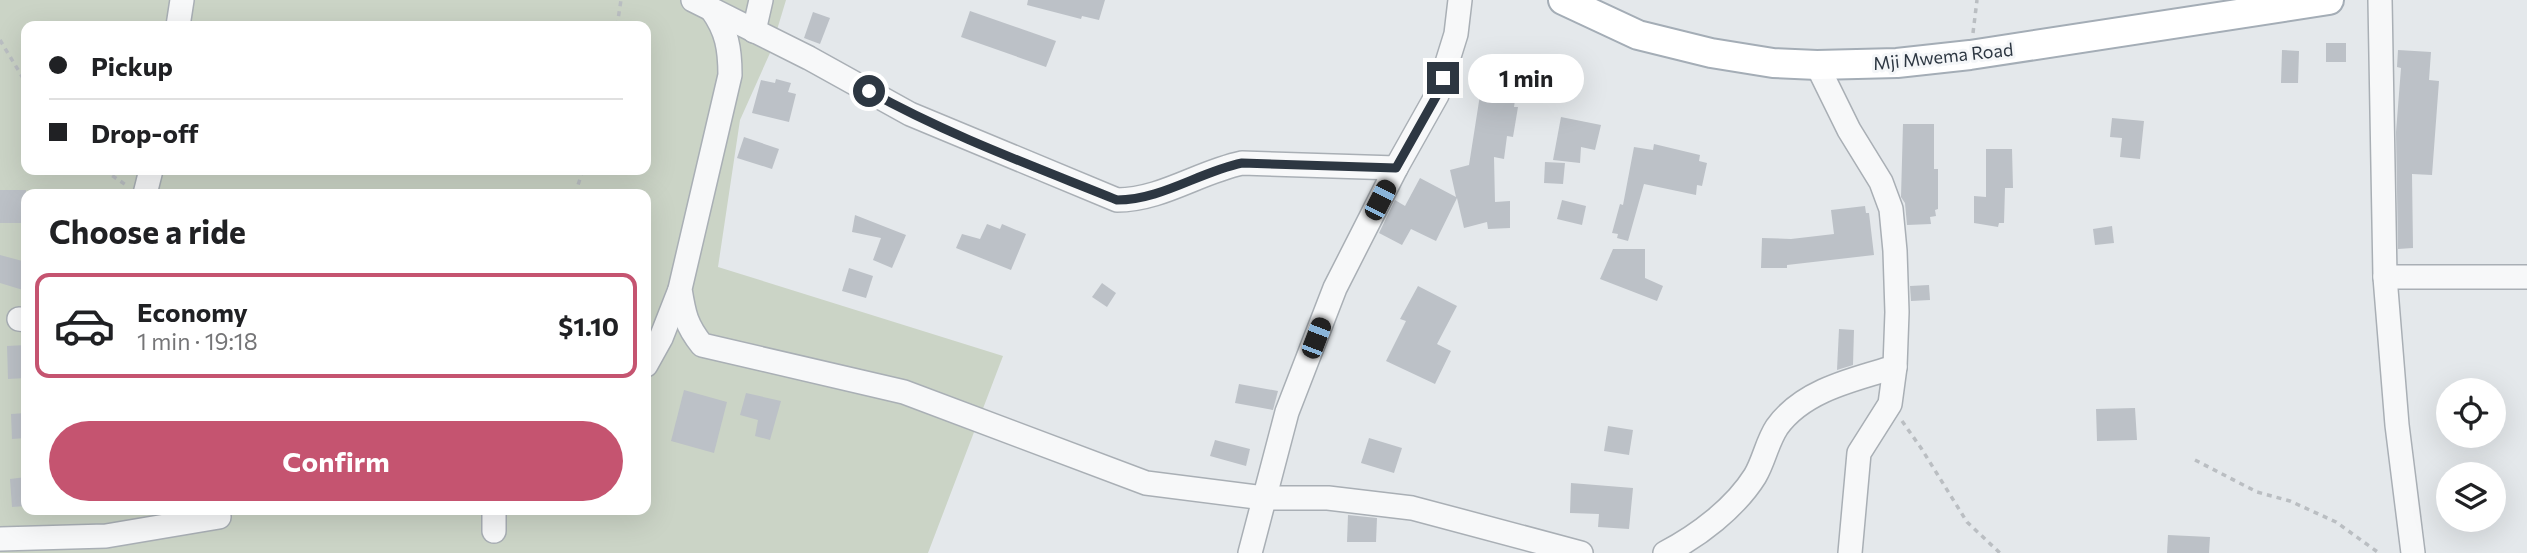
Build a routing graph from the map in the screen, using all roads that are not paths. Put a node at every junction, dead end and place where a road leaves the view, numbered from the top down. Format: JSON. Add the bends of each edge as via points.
{"nodes":[{"id":1,"x":182,"y":0,"type":"edge"},
{"id":2,"x":761,"y":0,"type":"edge"},
{"id":3,"x":1460,"y":0,"type":"edge"},
{"id":4,"x":1563,"y":0,"type":"edge"},
{"id":5,"x":2329,"y":0,"type":"edge"},
{"id":6,"x":2380,"y":0,"type":"edge"},
{"id":7,"x":703,"y":5,"type":"edge"},
{"id":8,"x":179,"y":21,"type":"edge"},
{"id":9,"x":754,"y":31,"type":"junction"},
{"id":10,"x":1817,"y":65,"type":"junction"},
{"id":11,"x":1396,"y":168,"type":"junction"},
{"id":12,"x":2385,"y":277,"type":"junction"},
{"id":13,"x":2527,"y":277,"type":"edge"},
{"id":14,"x":680,"y":289,"type":"junction"},
{"id":15,"x":651,"y":356,"type":"edge"},
{"id":16,"x":1895,"y":367,"type":"junction"},
{"id":17,"x":1264,"y":498,"type":"junction"},
{"id":18,"x":219,"y":517,"type":"dead end"},
{"id":19,"x":0,"y":539,"type":"edge"},
{"id":20,"x":1251,"y":553,"type":"edge"},
{"id":21,"x":1581,"y":553,"type":"edge"},
{"id":22,"x":1665,"y":553,"type":"edge"},
{"id":23,"x":1850,"y":553,"type":"edge"},
{"id":24,"x":2413,"y":553,"type":"edge"}],
"edges":[{"from":1,"to":8,"type":"street"},
{"from":2,"to":9,"type":"street"},
{"from":3,"to":11,"type":"street","via":[[1457,34],[1437,95]]},
{"from":4,"to":10,"type":"main road","name":"Mji Mwema Road","via":[[1638,35],[1711,53]]},
{"from":5,"to":10,"type":"main road","name":"Mji Mwema Road","via":[[1970,55]]},
{"from":6,"to":12,"type":"street"},
{"from":7,"to":9,"type":"street"},
{"from":7,"to":14,"type":"street","via":[[724,26],[730,75]]},
{"from":9,"to":11,"type":"street","via":[[910,114],[1117,200],[1154,194],[1242,163]]},
{"from":10,"to":16,"type":"street","via":[[1877,174],[1891,209]]},
{"from":11,"to":17,"type":"street","via":[[1335,288],[1287,412]]},
{"from":12,"to":13,"type":"street"},
{"from":12,"to":24,"type":"street","via":[[2396,425]]},
{"from":14,"to":15,"type":"street"},
{"from":14,"to":17,"type":"street","via":[[687,323],[702,345],[904,392],[1146,483]]},
{"from":16,"to":22,"type":"street","via":[[1842,383],[1796,409],[1777,426],[1755,476],[1737,500],[1682,545]]},
{"from":16,"to":23,"type":"street","via":[[1890,404],[1858,453]]},
{"from":17,"to":20,"type":"street"},
{"from":17,"to":21,"type":"street","via":[[1328,498],[1412,508]]},
{"from":18,"to":19,"type":"street","via":[[106,536]]}]}
